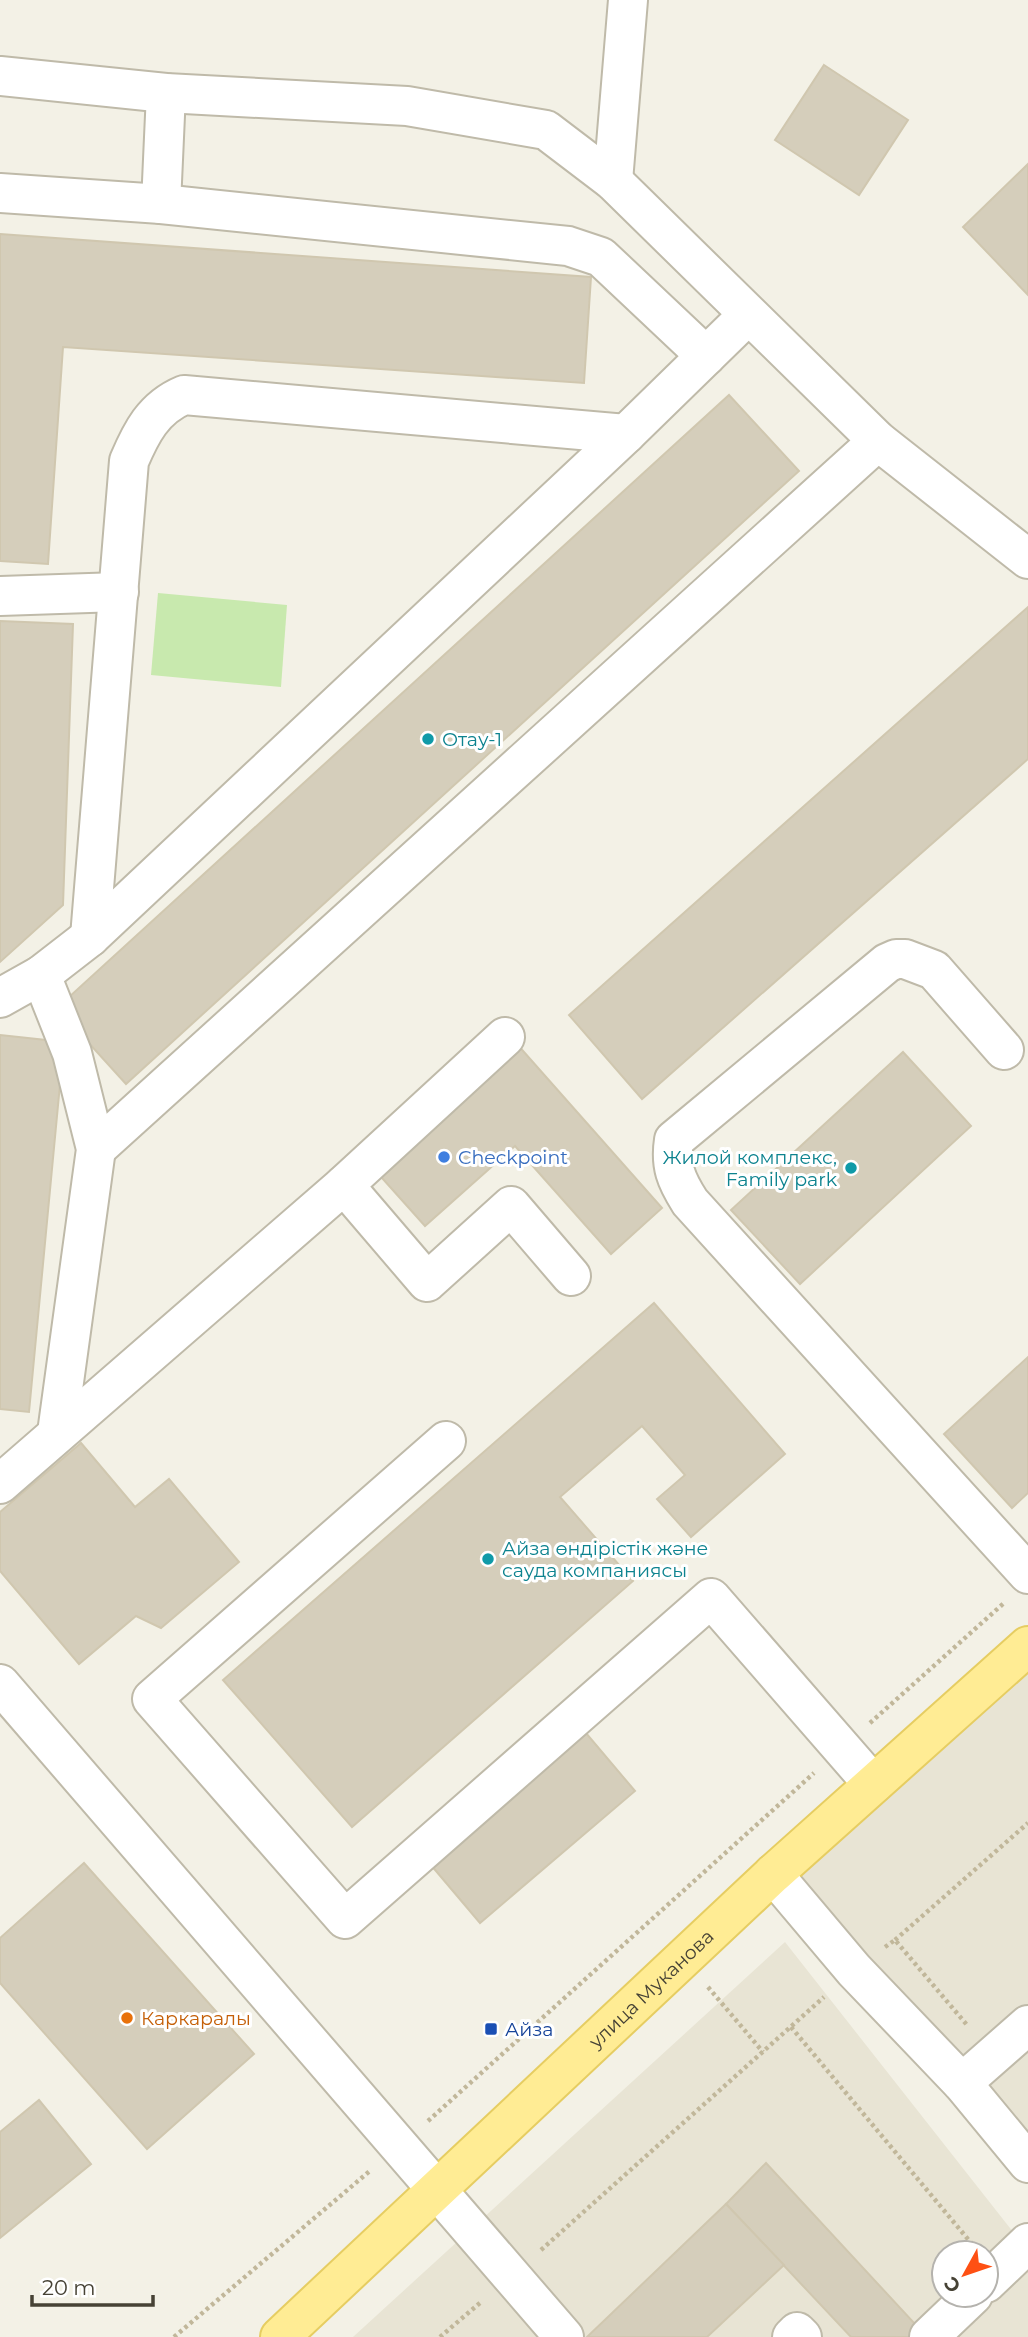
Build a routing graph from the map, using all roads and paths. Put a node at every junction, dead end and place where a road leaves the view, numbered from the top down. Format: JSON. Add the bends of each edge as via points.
{"nodes":[{"id":1,"x":628,"y":0,"type":"edge"},
{"id":2,"x":0,"y":76,"type":"edge"},
{"id":3,"x":166,"y":93,"type":"junction"},
{"id":4,"x":613,"y":181,"type":"junction"},
{"id":5,"x":0,"y":193,"type":"edge"},
{"id":6,"x":161,"y":204,"type":"junction"},
{"id":7,"x":748,"y":315,"type":"junction"},
{"id":8,"x":706,"y":356,"type":"junction"},
{"id":9,"x":626,"y":434,"type":"junction"},
{"id":10,"x":878,"y":441,"type":"junction"},
{"id":11,"x":1028,"y":559,"type":"edge"},
{"id":12,"x":119,"y":592,"type":"junction"},
{"id":13,"x":0,"y":596,"type":"edge"},
{"id":14,"x":90,"y":937,"type":"junction"},
{"id":15,"x":41,"y":975,"type":"junction"},
{"id":16,"x":0,"y":998,"type":"edge"},
{"id":17,"x":505,"y":1037,"type":"dead end"},
{"id":18,"x":1004,"y":1050,"type":"dead end"},
{"id":19,"x":96,"y":1149,"type":"junction"},
{"id":20,"x":344,"y":1185,"type":"junction"},
{"id":21,"x":571,"y":1276,"type":"dead end"},
{"id":22,"x":57,"y":1433,"type":"junction"},
{"id":23,"x":446,"y":1441,"type":"dead end"},
{"id":24,"x":0,"y":1484,"type":"edge"},
{"id":25,"x":1018,"y":1587,"type":"edge"},
{"id":26,"x":1028,"y":1646,"type":"edge"},
{"id":27,"x":0,"y":1684,"type":"edge"},
{"id":28,"x":865,"y":1728,"type":"dead end"},
{"id":29,"x":824,"y":1764,"type":"dead end"},
{"id":30,"x":873,"y":1784,"type":"junction"},
{"id":31,"x":1028,"y":1823,"type":"edge"},
{"id":32,"x":772,"y":1874,"type":"junction"},
{"id":33,"x":895,"y":1940,"type":"dead end"},
{"id":34,"x":854,"y":1970,"type":"junction"},
{"id":35,"x":1028,"y":2025,"type":"edge"},
{"id":36,"x":791,"y":2027,"type":"junction"},
{"id":37,"x":962,"y":2083,"type":"junction"},
{"id":38,"x":400,"y":2146,"type":"junction"},
{"id":39,"x":1028,"y":2162,"type":"edge"},
{"id":40,"x":438,"y":2190,"type":"junction"},
{"id":41,"x":968,"y":2239,"type":"edge"},
{"id":42,"x":1028,"y":2243,"type":"edge"},
{"id":43,"x":1000,"y":2270,"type":"edge"},
{"id":44,"x":512,"y":2276,"type":"junction"},
{"id":45,"x":958,"y":2309,"type":"edge"},
{"id":46,"x":545,"y":2330,"type":"edge"},
{"id":47,"x":287,"y":2334,"type":"edge"},
{"id":48,"x":174,"y":2337,"type":"edge"},
{"id":49,"x":440,"y":2337,"type":"edge"},
{"id":50,"x":792,"y":2337,"type":"edge"},
{"id":51,"x":802,"y":2337,"type":"edge"},
{"id":52,"x":929,"y":2337,"type":"edge"}],
"edges":[{"from":1,"to":4,"type":"street"},
{"from":2,"to":3,"type":"street"},
{"from":3,"to":4,"type":"street","via":[[407,106],[546,130]]},
{"from":3,"to":6,"type":"street"},
{"from":4,"to":7,"type":"street"},
{"from":5,"to":6,"type":"street"},
{"from":6,"to":8,"type":"street","via":[[568,246],[601,257]]},
{"from":7,"to":8,"type":"street"},
{"from":7,"to":10,"type":"street"},
{"from":8,"to":9,"type":"street"},
{"from":9,"to":12,"type":"street","via":[[184,396],[161,408],[142,431],[129,461]]},
{"from":9,"to":14,"type":"street"},
{"from":10,"to":11,"type":"street"},
{"from":10,"to":19,"type":"street"},
{"from":12,"to":13,"type":"street"},
{"from":12,"to":14,"type":"street"},
{"from":14,"to":15,"type":"street"},
{"from":15,"to":16,"type":"street"},
{"from":15,"to":19,"type":"street","via":[[72,1053]]},
{"from":17,"to":20,"type":"street"},
{"from":18,"to":25,"type":"street","via":[[934,970],[896,959],[674,1140],[672,1155],[677,1182],[690,1202]]},
{"from":19,"to":22,"type":"street"},
{"from":20,"to":21,"type":"street","via":[[427,1282],[510,1206]]},
{"from":20,"to":22,"type":"street"},
{"from":22,"to":24,"type":"street"},
{"from":23,"to":30,"type":"street","via":[[152,1699],[345,1919],[711,1598]]},
{"from":25,"to":28,"type":"path"},
{"from":26,"to":30,"type":"main road","name":"улица Муканова"},
{"from":27,"to":38,"type":"street"},
{"from":29,"to":38,"type":"path"},
{"from":30,"to":32,"type":"main road","name":"улица Муканова"},
{"from":31,"to":33,"type":"path"},
{"from":32,"to":34,"type":"street"},
{"from":32,"to":40,"type":"main road","name":"улица Муканова"},
{"from":34,"to":36,"type":"path"},
{"from":34,"to":37,"type":"street"},
{"from":35,"to":37,"type":"street"},
{"from":36,"to":41,"type":"path"},
{"from":36,"to":44,"type":"path"},
{"from":37,"to":39,"type":"street"},
{"from":38,"to":40,"type":"street"},
{"from":38,"to":48,"type":"path"},
{"from":40,"to":44,"type":"street"},
{"from":40,"to":47,"type":"main road","name":"улица Муканова"},
{"from":42,"to":43,"type":"street"},
{"from":44,"to":46,"type":"street"},
{"from":44,"to":49,"type":"path"},
{"from":45,"to":52,"type":"street"},
{"from":50,"to":51,"type":"street","via":[[797,2332]]}]}
